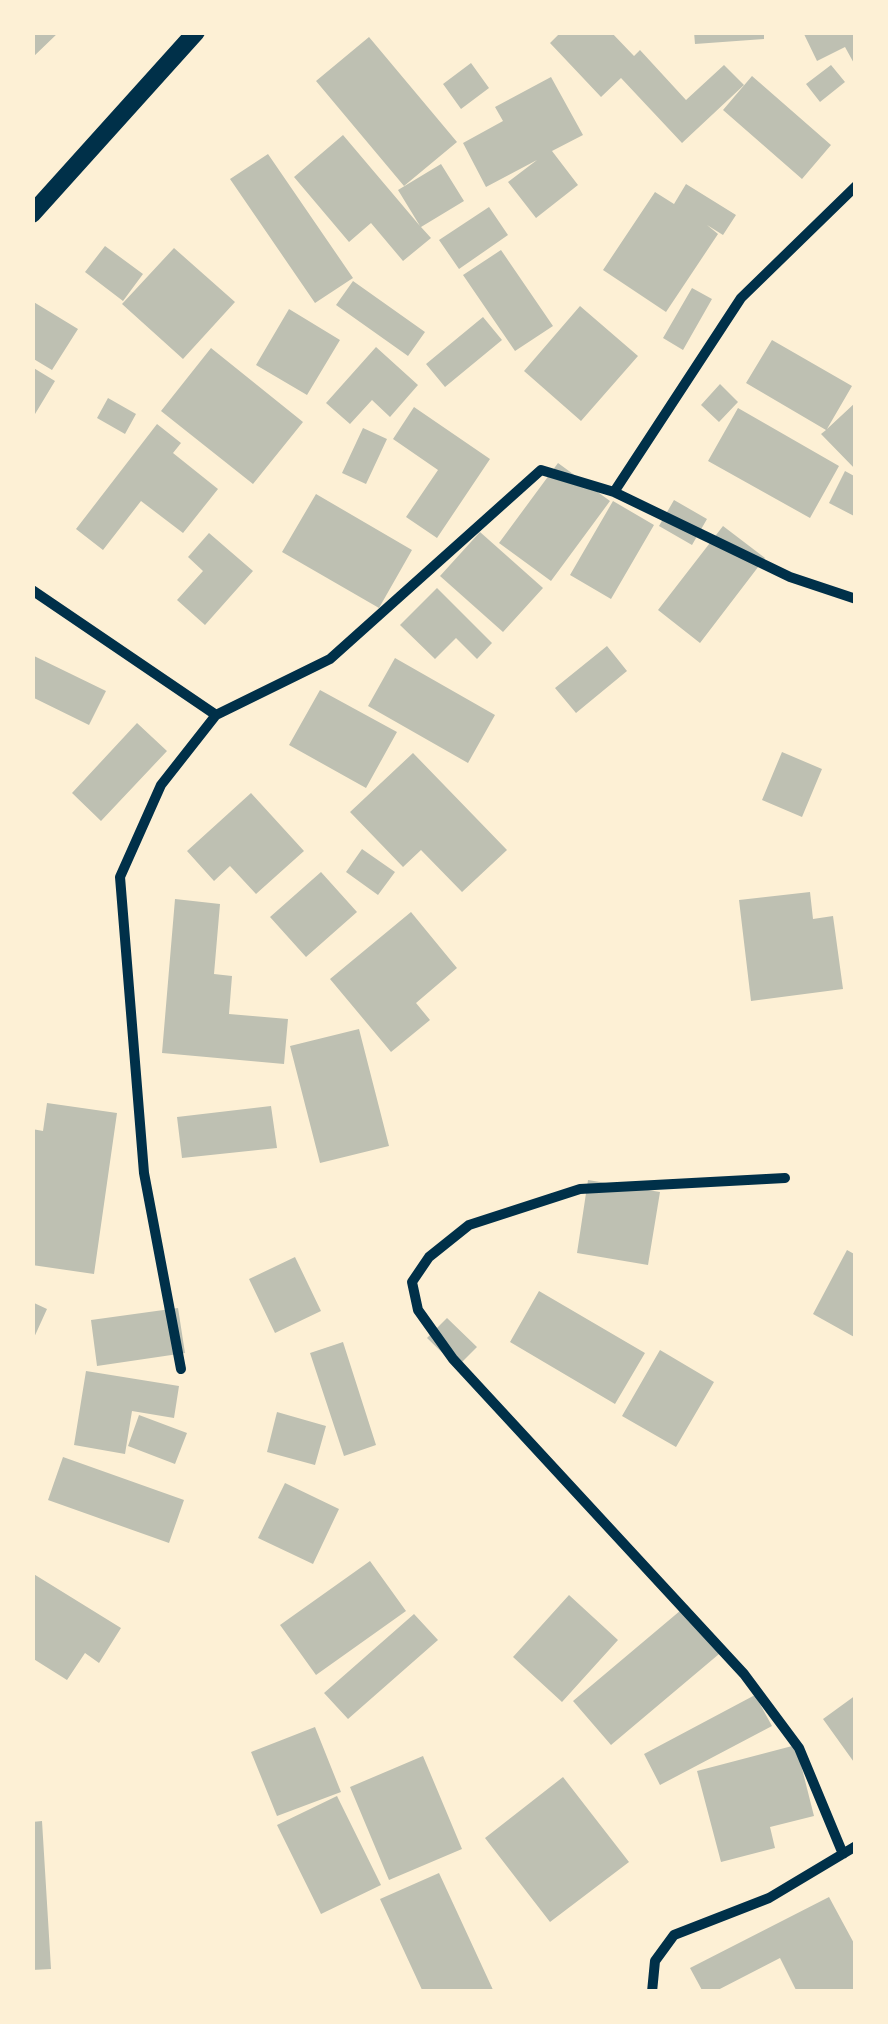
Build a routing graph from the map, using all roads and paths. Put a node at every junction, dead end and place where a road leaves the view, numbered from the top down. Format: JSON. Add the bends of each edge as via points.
{"nodes":[{"id":1,"x":196,"y":32,"type":"edge"},
{"id":2,"x":856,"y":186,"type":"edge"},
{"id":3,"x":32,"y":214,"type":"edge"},
{"id":4,"x":614,"y":492,"type":"junction"},
{"id":5,"x":32,"y":590,"type":"edge"},
{"id":6,"x":856,"y":599,"type":"edge"},
{"id":7,"x":216,"y":715,"type":"junction"},
{"id":8,"x":785,"y":1178,"type":"dead end"},
{"id":9,"x":181,"y":1368,"type":"dead end"},
{"id":10,"x":856,"y":1846,"type":"edge"},
{"id":11,"x":843,"y":1854,"type":"junction"},
{"id":12,"x":652,"y":1992,"type":"edge"}],
"edges":[{"from":1,"to":3,"type":"street"},
{"from":2,"to":4,"type":"street","via":[[741,298]]},
{"from":4,"to":6,"type":"street","via":[[790,578]]},
{"from":4,"to":7,"type":"street","via":[[541,470],[330,659]]},
{"from":5,"to":7,"type":"street"},
{"from":7,"to":9,"type":"street","via":[[160,786],[120,877],[144,1173]]},
{"from":8,"to":11,"type":"street","via":[[580,1190],[469,1225],[429,1257],[412,1282],[418,1310],[454,1359],[766,1704],[799,1748]]},
{"from":10,"to":11,"type":"street"},
{"from":11,"to":12,"type":"street","via":[[768,1898],[674,1936],[655,1961]]}]}
